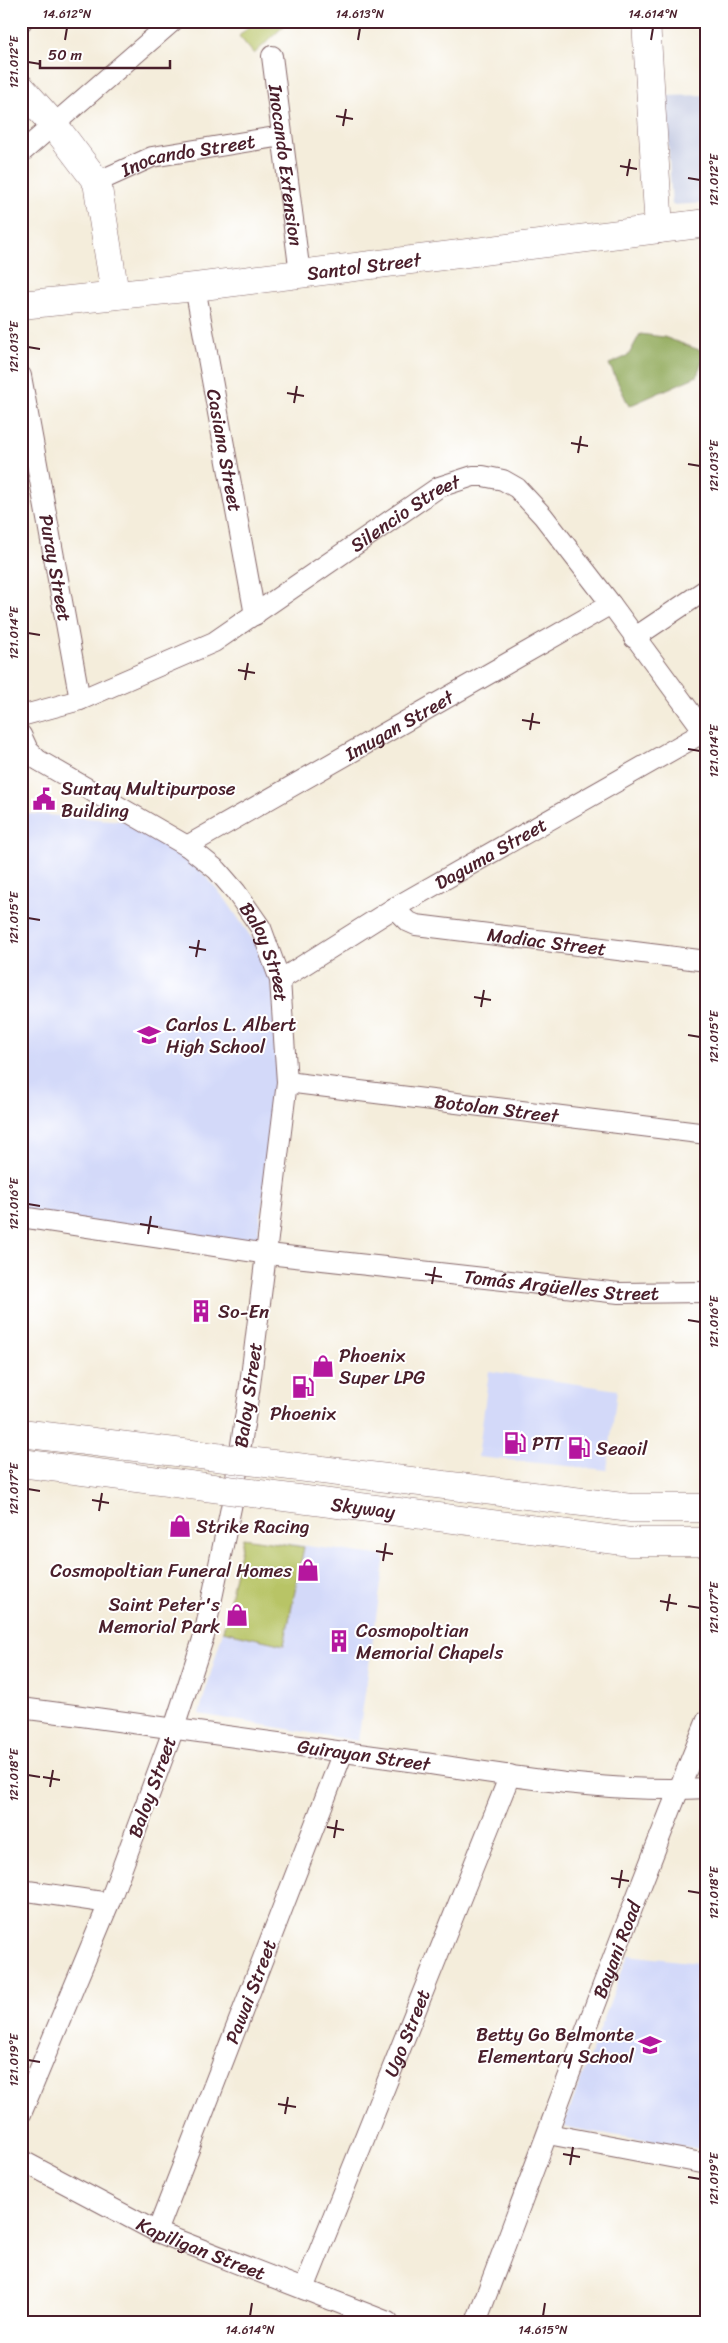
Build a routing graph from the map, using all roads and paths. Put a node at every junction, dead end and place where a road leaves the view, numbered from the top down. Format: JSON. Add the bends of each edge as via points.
{"nodes":[{"id":1,"x":173,"y":21,"type":"edge"},
{"id":2,"x":646,"y":21,"type":"edge"},
{"id":3,"x":272,"y":56,"type":"dead end"},
{"id":4,"x":21,"y":88,"type":"edge"},
{"id":5,"x":54,"y":125,"type":"junction"},
{"id":6,"x":282,"y":136,"type":"junction"},
{"id":7,"x":21,"y":153,"type":"edge"},
{"id":8,"x":97,"y":182,"type":"junction"},
{"id":9,"x":707,"y":223,"type":"edge"},
{"id":10,"x":659,"y":229,"type":"junction"},
{"id":11,"x":300,"y":274,"type":"junction"},
{"id":12,"x":195,"y":287,"type":"junction"},
{"id":13,"x":115,"y":294,"type":"junction"},
{"id":14,"x":21,"y":305,"type":"edge"},
{"id":15,"x":21,"y":376,"type":"edge"},
{"id":16,"x":707,"y":589,"type":"edge"},
{"id":17,"x":611,"y":604,"type":"junction"},
{"id":18,"x":255,"y":615,"type":"junction"},
{"id":19,"x":634,"y":638,"type":"junction"},
{"id":20,"x":80,"y":700,"type":"junction"},
{"id":21,"x":21,"y":716,"type":"edge"},
{"id":22,"x":705,"y":733,"type":"edge"},
{"id":23,"x":21,"y":735,"type":"edge"},
{"id":24,"x":187,"y":846,"type":"junction"},
{"id":25,"x":394,"y":908,"type":"junction"},
{"id":26,"x":707,"y":961,"type":"edge"},
{"id":27,"x":280,"y":980,"type":"junction"},
{"id":28,"x":287,"y":1082,"type":"junction"},
{"id":29,"x":707,"y":1134,"type":"edge"},
{"id":30,"x":21,"y":1217,"type":"edge"},
{"id":31,"x":268,"y":1254,"type":"junction"},
{"id":32,"x":707,"y":1292,"type":"edge"},
{"id":33,"x":21,"y":1432,"type":"edge"},
{"id":34,"x":21,"y":1463,"type":"edge"},
{"id":35,"x":707,"y":1508,"type":"edge"},
{"id":36,"x":707,"y":1542,"type":"edge"},
{"id":37,"x":21,"y":1708,"type":"edge"},
{"id":38,"x":707,"y":1720,"type":"edge"},
{"id":39,"x":174,"y":1728,"type":"junction"},
{"id":40,"x":343,"y":1752,"type":"junction"},
{"id":41,"x":510,"y":1775,"type":"junction"},
{"id":42,"x":707,"y":1788,"type":"edge"},
{"id":43,"x":678,"y":1790,"type":"junction"},
{"id":44,"x":21,"y":1890,"type":"edge"},
{"id":45,"x":109,"y":1903,"type":"junction"},
{"id":46,"x":21,"y":2114,"type":"edge"},
{"id":47,"x":548,"y":2134,"type":"junction"},
{"id":48,"x":21,"y":2160,"type":"edge"},
{"id":49,"x":707,"y":2164,"type":"edge"},
{"id":50,"x":157,"y":2232,"type":"junction"},
{"id":51,"x":304,"y":2288,"type":"junction"},
{"id":52,"x":388,"y":2322,"type":"edge"},
{"id":53,"x":476,"y":2322,"type":"edge"}],
"edges":[{"from":1,"to":5,"type":"street"},
{"from":2,"to":10,"type":"main road"},
{"from":3,"to":6,"type":"street","name":"Inocando Extension"},
{"from":4,"to":5,"type":"main road"},
{"from":5,"to":7,"type":"street"},
{"from":5,"to":8,"type":"main road"},
{"from":6,"to":8,"type":"street","name":"Inocando Street","via":[[152,157]]},
{"from":6,"to":11,"type":"street","name":"Inocando Extension"},
{"from":8,"to":13,"type":"main road"},
{"from":9,"to":10,"type":"main road","name":"Santol Street"},
{"from":10,"to":11,"type":"main road","name":"Santol Street"},
{"from":11,"to":12,"type":"main road","name":"Santol Street"},
{"from":12,"to":13,"type":"main road","name":"Santol Street"},
{"from":12,"to":18,"type":"street","name":"Casiana Street"},
{"from":13,"to":14,"type":"main road","name":"Santol Street"},
{"from":15,"to":20,"type":"street","name":"Puray Street"},
{"from":16,"to":19,"type":"street"},
{"from":17,"to":18,"type":"street","name":"Silencio Street","via":[[543,516],[517,488],[503,480],[473,476],[439,487]]},
{"from":17,"to":19,"type":"street","name":"Silencio Street"},
{"from":17,"to":24,"type":"street","name":"Imugan Street"},
{"from":18,"to":20,"type":"street","name":"Silencio Street","via":[[214,642]]},
{"from":19,"to":22,"type":"street","name":"Silencio Street"},
{"from":20,"to":21,"type":"street","name":"Silencio Street"},
{"from":22,"to":25,"type":"street","name":"Daguma Street"},
{"from":23,"to":24,"type":"street","name":"Baloy Street","via":[[28,750],[38,760]]},
{"from":24,"to":27,"type":"street","name":"Baloy Street","via":[[217,870],[261,928]]},
{"from":25,"to":26,"type":"street","name":"Madiac Street","via":[[416,925]]},
{"from":25,"to":27,"type":"street","name":"Daguma Street"},
{"from":27,"to":28,"type":"street","name":"Baloy Street"},
{"from":28,"to":29,"type":"street","name":"Botolan Street"},
{"from":28,"to":31,"type":"street","name":"Baloy Street"},
{"from":30,"to":31,"type":"street","name":"Tomás Argüelles Street"},
{"from":31,"to":32,"type":"street","name":"Tomás Argüelles Street","via":[[619,1293]]},
{"from":31,"to":39,"type":"street","name":"Baloy Street","via":[[233,1498],[204,1636]]},
{"from":33,"to":35,"type":"main road","name":"Skyway","bridge":true,"via":[[631,1508]]},
{"from":34,"to":36,"type":"main road","name":"Skyway","bridge":true,"via":[[630,1542]]},
{"from":37,"to":39,"type":"street","name":"Guirayan Street"},
{"from":38,"to":43,"type":"street","name":"Bayani Road"},
{"from":39,"to":40,"type":"street","name":"Guirayan Street"},
{"from":39,"to":45,"type":"street","name":"Baloy Street"},
{"from":40,"to":41,"type":"street","name":"Guirayan Street"},
{"from":40,"to":50,"type":"street","name":"Pawai Street"},
{"from":41,"to":43,"type":"street","name":"Guirayan Street","via":[[614,1788]]},
{"from":41,"to":51,"type":"street","name":"Ugo Street"},
{"from":42,"to":43,"type":"street","name":"Guirayan Street"},
{"from":43,"to":47,"type":"street","name":"Bayani Road"},
{"from":44,"to":45,"type":"street"},
{"from":45,"to":46,"type":"street","name":"Baloy Street"},
{"from":47,"to":49,"type":"street"},
{"from":47,"to":53,"type":"street","name":"Bayani Road"},
{"from":48,"to":50,"type":"street","name":"Kapiligan Street"},
{"from":50,"to":51,"type":"street","name":"Kapiligan Street"},
{"from":51,"to":52,"type":"street","name":"Kapiligan Street"}]}
